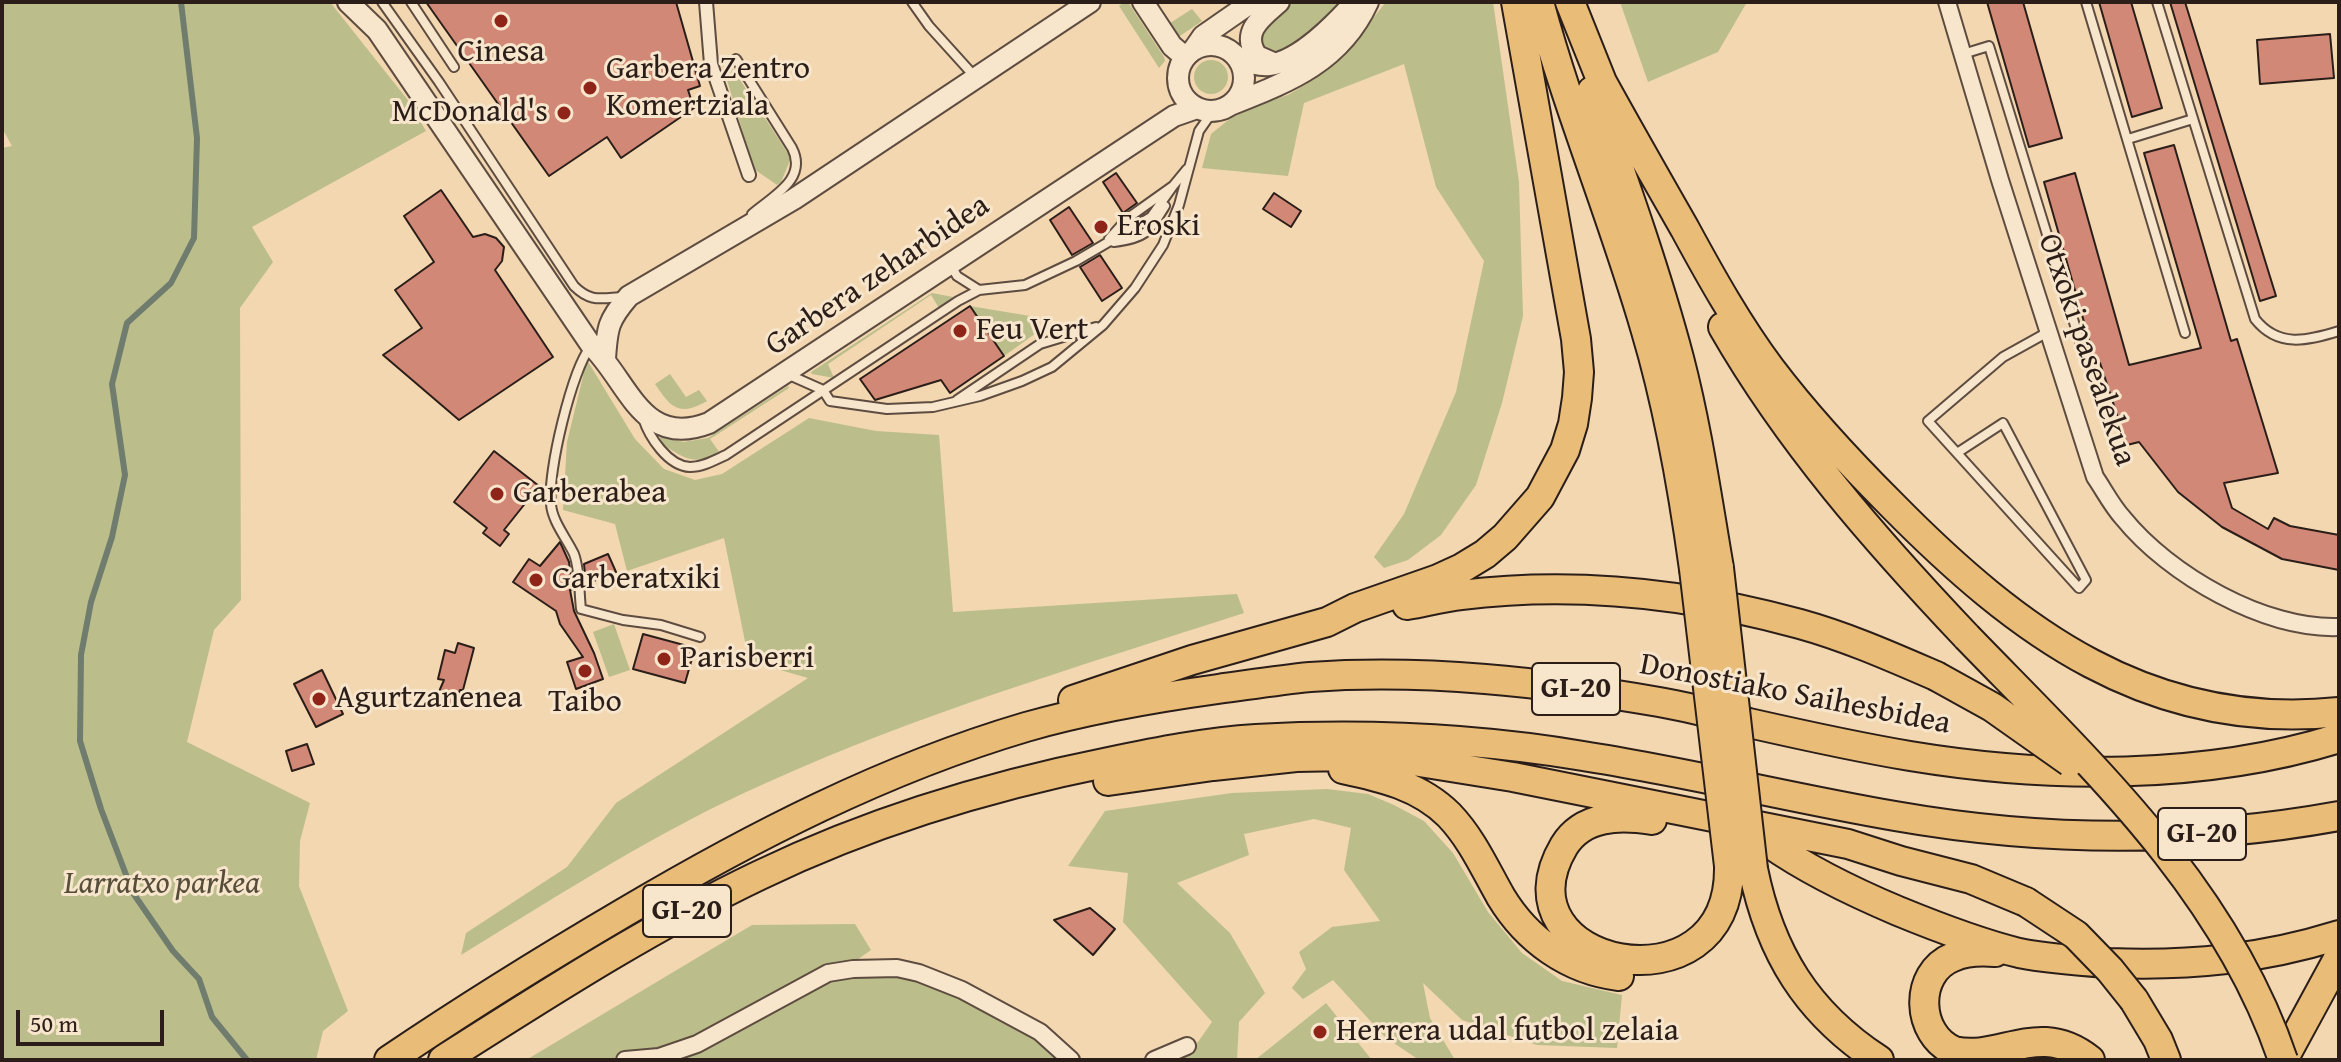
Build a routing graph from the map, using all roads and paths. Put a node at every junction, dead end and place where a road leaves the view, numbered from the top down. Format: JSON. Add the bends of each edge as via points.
{"nodes":[{"id":1,"x":348,"y":2,"type":"edge"},
{"id":2,"x":382,"y":2,"type":"edge"},
{"id":3,"x":411,"y":2,"type":"edge"},
{"id":4,"x":706,"y":2,"type":"edge"},
{"id":5,"x":912,"y":2,"type":"edge"},
{"id":6,"x":1090,"y":2,"type":"edge"},
{"id":7,"x":1143,"y":2,"type":"edge"},
{"id":8,"x":1252,"y":2,"type":"edge"},
{"id":9,"x":1277,"y":2,"type":"edge"},
{"id":10,"x":1355,"y":2,"type":"edge"},
{"id":11,"x":1368,"y":2,"type":"edge"},
{"id":12,"x":1516,"y":2,"type":"edge"},
{"id":13,"x":1539,"y":2,"type":"edge"},
{"id":14,"x":1569,"y":2,"type":"edge"},
{"id":15,"x":1947,"y":2,"type":"edge"},
{"id":16,"x":2086,"y":2,"type":"edge"},
{"id":17,"x":2157,"y":2,"type":"edge"},
{"id":18,"x":1189,"y":53,"type":"junction"},
{"id":19,"x":1963,"y":54,"type":"junction"},
{"id":20,"x":1237,"y":57,"type":"junction"},
{"id":21,"x":736,"y":59,"type":"dead end"},
{"id":22,"x":1277,"y":63,"type":"junction"},
{"id":23,"x":454,"y":67,"type":"dead end"},
{"id":24,"x":977,"y":78,"type":"junction"},
{"id":25,"x":1602,"y":82,"type":"junction"},
{"id":26,"x":1213,"y":108,"type":"junction"},
{"id":27,"x":2193,"y":119,"type":"junction"},
{"id":28,"x":2128,"y":139,"type":"junction"},
{"id":29,"x":1191,"y":163,"type":"junction"},
{"id":30,"x":749,"y":175,"type":"dead end"},
{"id":31,"x":1173,"y":186,"type":"junction"},
{"id":32,"x":1106,"y":243,"type":"junction"},
{"id":33,"x":716,"y":244,"type":"junction"},
{"id":34,"x":950,"y":264,"type":"junction"},
{"id":35,"x":979,"y":290,"type":"junction"},
{"id":36,"x":629,"y":296,"type":"junction"},
{"id":37,"x":1103,"y":325,"type":"junction"},
{"id":38,"x":2339,"y":331,"type":"edge"},
{"id":39,"x":2048,"y":332,"type":"junction"},
{"id":40,"x":2185,"y":333,"type":"dead end"},
{"id":41,"x":598,"y":352,"type":"junction"},
{"id":42,"x":2085,"y":358,"type":"dead end"},
{"id":43,"x":786,"y":374,"type":"junction"},
{"id":44,"x":823,"y":390,"type":"junction"},
{"id":45,"x":953,"y":402,"type":"junction"},
{"id":46,"x":642,"y":413,"type":"junction"},
{"id":47,"x":1957,"y":453,"type":"junction"},
{"id":48,"x":1706,"y":568,"type":"junction"},
{"id":49,"x":1327,"y":622,"type":"junction"},
{"id":50,"x":2339,"y":627,"type":"edge"},
{"id":51,"x":700,"y":637,"type":"dead end"},
{"id":52,"x":2339,"y":712,"type":"edge"},
{"id":53,"x":1024,"y":728,"type":"junction"},
{"id":54,"x":2339,"y":738,"type":"edge"},
{"id":55,"x":1296,"y":757,"type":"junction"},
{"id":56,"x":950,"y":801,"type":"junction"},
{"id":57,"x":2135,"y":816,"type":"junction"},
{"id":58,"x":2339,"y":816,"type":"edge"},
{"id":59,"x":1769,"y":843,"type":"junction"},
{"id":60,"x":1901,"y":861,"type":"junction"},
{"id":61,"x":1741,"y":867,"type":"junction"},
{"id":62,"x":2339,"y":935,"type":"edge"},
{"id":63,"x":2018,"y":952,"type":"junction"},
{"id":64,"x":2337,"y":960,"type":"edge"},
{"id":65,"x":1187,"y":1046,"type":"dead end"},
{"id":66,"x":389,"y":1060,"type":"edge"},
{"id":67,"x":443,"y":1060,"type":"edge"},
{"id":68,"x":625,"y":1060,"type":"edge"},
{"id":69,"x":1071,"y":1060,"type":"edge"},
{"id":70,"x":1154,"y":1060,"type":"edge"},
{"id":71,"x":1879,"y":1060,"type":"edge"},
{"id":72,"x":2090,"y":1060,"type":"edge"},
{"id":73,"x":2166,"y":1060,"type":"edge"},
{"id":74,"x":2283,"y":1060,"type":"edge"}],
"edges":[{"from":1,"to":41,"type":"street","via":[[377,30]]},
{"from":2,"to":36,"type":"lane","via":[[574,286],[595,299]]},
{"from":3,"to":23,"type":"lane"},
{"from":4,"to":30,"type":"street","via":[[711,64]]},
{"from":5,"to":24,"type":"lane"},
{"from":6,"to":24,"type":"street"},
{"from":7,"to":18,"type":"street","via":[[1172,46]]},
{"from":8,"to":18,"type":"street","via":[[1203,36]]},
{"from":9,"to":20,"type":"street","via":[[1242,25]]},
{"from":9,"to":22,"type":"street","via":[[1252,28],[1250,43],[1257,56]]},
{"from":10,"to":22,"type":"street","via":[[1303,49]]},
{"from":11,"to":26,"type":"street","name":"Garbera zeharbidea","via":[[1353,29],[1326,57],[1291,80]]},
{"from":12,"to":49,"type":"highway","via":[[1576,339],[1579,372],[1573,424],[1547,485],[1505,537],[1462,568]]},
{"from":13,"to":48,"type":"highway","via":[[1648,335],[1684,501]]},
{"from":14,"to":25,"type":"highway"},
{"from":14,"to":48,"type":"highway","via":[[1583,63],[1679,359],[1701,459]]},
{"from":15,"to":19,"type":"street","name":"Otxoki pasealekua"},
{"from":16,"to":28,"type":"lane"},
{"from":17,"to":27,"type":"lane"},
{"from":18,"to":20,"type":"street","via":[[1215,45]]},
{"from":18,"to":26,"type":"street","via":[[1178,70],[1178,85],[1185,98]]},
{"from":19,"to":39,"type":"street","name":"Otxoki pasealekua"},
{"from":19,"to":42,"type":"lane","via":[[1989,46]]},
{"from":20,"to":22,"type":"street","via":[[1257,65]]},
{"from":20,"to":26,"type":"street","via":[[1243,70],[1241,92]]},
{"from":21,"to":33,"type":"lane","via":[[798,163],[787,185]]},
{"from":24,"to":33,"type":"street"},
{"from":25,"to":52,"type":"highway","via":[[1709,274],[1770,367],[1831,443],[1962,572],[2079,658],[2151,691],[2203,707],[2260,714]]},
{"from":25,"to":57,"type":"highway","bridge":true,"via":[[1688,267],[1752,377],[1815,466],[1900,567]]},
{"from":26,"to":29,"type":"lane","via":[[1199,131]]},
{"from":26,"to":34,"type":"street","name":"Garbera zeharbidea","via":[[1174,116]]},
{"from":27,"to":28,"type":"lane"},
{"from":27,"to":38,"type":"lane","via":[[2255,319],[2266,333],[2296,341]]},
{"from":28,"to":40,"type":"lane"},
{"from":29,"to":31,"type":"lane"},
{"from":29,"to":37,"type":"lane","via":[[1163,245]]},
{"from":31,"to":32,"type":"lane","via":[[1128,218]]},
{"from":31,"to":32,"type":"lane","via":[[1151,229],[1135,239]]},
{"from":32,"to":35,"type":"lane","via":[[1025,285]]},
{"from":33,"to":36,"type":"street"},
{"from":34,"to":35,"type":"lane","via":[[957,276]]},
{"from":34,"to":43,"type":"street","name":"Garbera zeharbidea"},
{"from":35,"to":44,"type":"lane"},
{"from":36,"to":41,"type":"street","via":[[612,315]]},
{"from":37,"to":45,"type":"lane","via":[[1040,344]]},
{"from":37,"to":45,"type":"lane","via":[[1052,367]]},
{"from":39,"to":47,"type":"lane","via":[[2003,357],[1928,421]]},
{"from":39,"to":50,"type":"street","name":"Otxoki pasealekua","via":[[2095,477],[2122,518],[2149,546],[2190,578],[2249,609],[2316,628]]},
{"from":41,"to":46,"type":"street"},
{"from":41,"to":51,"type":"lane","via":[[584,355],[565,409],[551,485],[551,508],[576,558],[581,609]]},
{"from":43,"to":44,"type":"lane"},
{"from":43,"to":46,"type":"street","name":"Garbera zeharbidea","via":[[693,429],[659,424]]},
{"from":44,"to":45,"type":"lane","via":[[830,401],[887,409]]},
{"from":44,"to":46,"type":"lane","via":[[705,465],[686,467],[662,452]]},
{"from":47,"to":47,"type":"lane","via":[[2059,565],[2079,588],[2086,580],[2003,423]]},
{"from":48,"to":61,"type":"highway","bridge":true},
{"from":49,"to":53,"type":"highway","via":[[1123,682],[1062,704]]},
{"from":49,"to":57,"type":"highway","bridge":true,"via":[[1461,595],[1541,590],[1684,599],[1801,624],[1936,676],[1992,707]]},
{"from":53,"to":54,"type":"highway","name":"Donostiako Saihesbidea","number":"GI-20","via":[[1164,696],[1310,677],[1472,677],[1664,703],[1912,757],[2033,770],[2126,772],[2235,761]]},
{"from":53,"to":66,"type":"highway","name":"Donostiako Saihesbidea","number":"GI-20","via":[[924,763],[749,841],[574,941]]},
{"from":55,"to":56,"type":"highway","via":[[1128,777],[990,807]]},
{"from":55,"to":60,"type":"highway","via":[[1348,756],[1458,767],[1848,844]]},
{"from":55,"to":61,"type":"highway","via":[[1426,796],[1467,837],[1502,897],[1534,938],[1567,961],[1605,974],[1664,975],[1713,950],[1734,922],[1749,888]]},
{"from":56,"to":58,"type":"highway","number":"GI-20","via":[[1172,750],[1334,736],[1462,740],[1585,756],[1897,817],[2065,836],[2215,834]]},
{"from":56,"to":67,"type":"highway","number":"GI-20","via":[[815,850],[682,914]]},
{"from":57,"to":74,"type":"highway","bridge":true,"via":[[2205,903],[2253,985]]},
{"from":59,"to":60,"type":"highway"},
{"from":59,"to":61,"type":"highway","via":[[1629,816],[1593,821],[1566,843],[1551,883],[1552,902],[1567,931],[1591,950],[1625,960],[1663,959],[1689,947],[1712,926]]},
{"from":59,"to":63,"type":"highway","via":[[1878,902]]},
{"from":60,"to":73,"type":"highway","bridge":true,"via":[[1971,879],[2026,902],[2076,935],[2134,1000]]},
{"from":61,"to":71,"type":"highway","via":[[1776,946],[1806,996],[1855,1045]]},
{"from":62,"to":63,"type":"highway","via":[[2263,955],[2186,964],[2067,961]]},
{"from":63,"to":72,"type":"highway","via":[[1978,951],[1952,957],[1931,975],[1924,1014],[1937,1040],[1952,1050],[1984,1055],[2040,1043]]},
{"from":64,"to":74,"type":"highway"},
{"from":65,"to":70,"type":"street"},
{"from":68,"to":69,"type":"street","via":[[659,1057],[697,1044],[828,973],[897,968],[962,990],[1040,1032]]}]}
